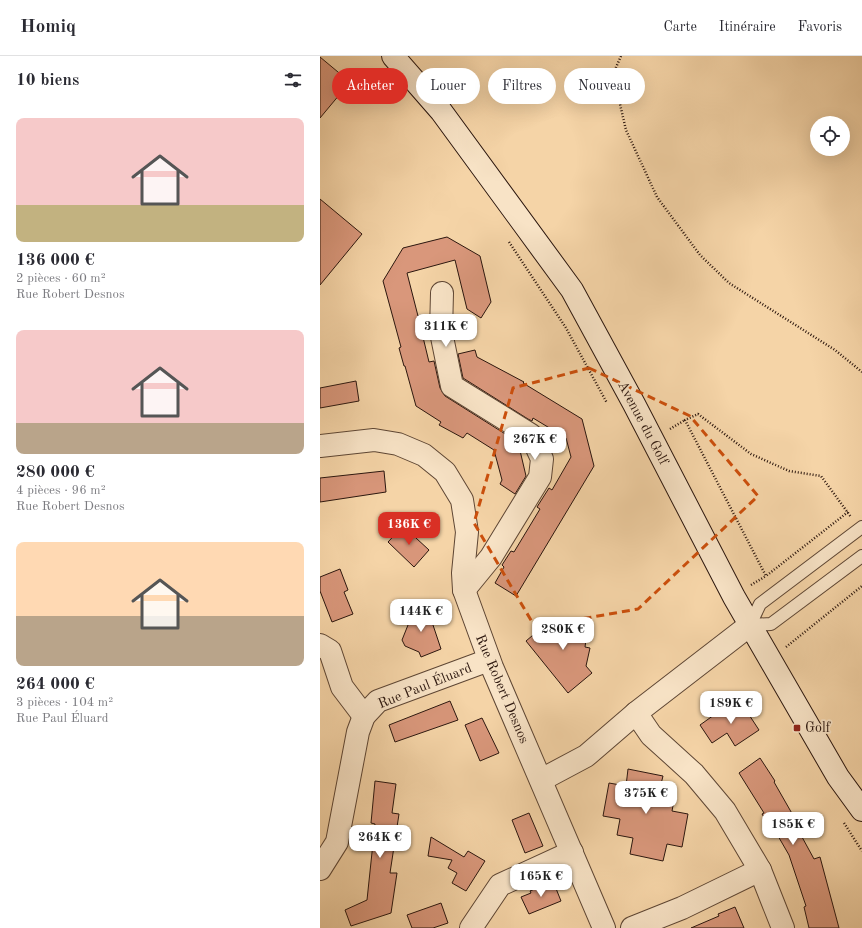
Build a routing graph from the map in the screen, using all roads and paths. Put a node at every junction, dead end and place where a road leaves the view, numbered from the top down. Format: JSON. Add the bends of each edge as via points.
{"nodes":[{"id":1,"x":393,"y":56,"type":"edge"},
{"id":2,"x":621,"y":56,"type":"edge"},
{"id":3,"x":506,"y":237,"type":"dead end"},
{"id":4,"x":442,"y":293,"type":"dead end"},
{"id":5,"x":862,"y":372,"type":"edge"},
{"id":6,"x":610,"y":408,"type":"dead end"},
{"id":7,"x":685,"y":420,"type":"junction"},
{"id":8,"x":665,"y":432,"type":"dead end"},
{"id":9,"x":320,"y":446,"type":"edge"},
{"id":10,"x":848,"y":512,"type":"junction"},
{"id":11,"x":861,"y":528,"type":"edge"},
{"id":12,"x":862,"y":556,"type":"edge"},
{"id":13,"x":766,"y":576,"type":"junction"},
{"id":14,"x":748,"y":586,"type":"dead end"},
{"id":15,"x":862,"y":586,"type":"edge"},
{"id":16,"x":464,"y":590,"type":"junction"},
{"id":17,"x":750,"y":625,"type":"junction"},
{"id":18,"x":320,"y":645,"type":"edge"},
{"id":19,"x":784,"y":648,"type":"dead end"},
{"id":20,"x":489,"y":660,"type":"junction"},
{"id":21,"x":636,"y":712,"type":"junction"},
{"id":22,"x":364,"y":716,"type":"junction"},
{"id":23,"x":541,"y":780,"type":"junction"},
{"id":24,"x":862,"y":810,"type":"edge"},
{"id":25,"x":841,"y":819,"type":"dead end"},
{"id":26,"x":862,"y":851,"type":"edge"},
{"id":27,"x":572,"y":852,"type":"junction"},
{"id":28,"x":320,"y":870,"type":"edge"},
{"id":29,"x":760,"y":870,"type":"junction"},
{"id":30,"x":471,"y":928,"type":"edge"},
{"id":31,"x":604,"y":928,"type":"edge"},
{"id":32,"x":632,"y":928,"type":"edge"},
{"id":33,"x":783,"y":928,"type":"edge"}],
"edges":[{"from":1,"to":17,"type":"street","name":"Avenue du Golf","via":[[441,111],[572,290]]},
{"from":2,"to":5,"type":"path","via":[[613,74],[626,130],[657,197],[700,255],[729,283],[835,350]]},
{"from":3,"to":6,"type":"path","via":[[566,328]]},
{"from":4,"to":16,"type":"street","via":[[441,332],[452,386],[531,435],[542,459],[540,476],[491,557]]},
{"from":7,"to":8,"type":"path"},
{"from":7,"to":10,"type":"path","via":[[698,414],[751,454],[789,471],[821,476]]},
{"from":7,"to":13,"type":"path"},
{"from":9,"to":16,"type":"street","name":"Rue Robert Desnos","via":[[374,440],[398,444],[424,455],[445,472],[462,500],[467,532]]},
{"from":10,"to":11,"type":"path"},
{"from":10,"to":13,"type":"path"},
{"from":11,"to":17,"type":"lane","via":[[760,604]]},
{"from":12,"to":17,"type":"lane","via":[[771,624]]},
{"from":13,"to":14,"type":"path"},
{"from":15,"to":19,"type":"path"},
{"from":16,"to":20,"type":"street","name":"Rue Robert Desnos"},
{"from":17,"to":21,"type":"street"},
{"from":17,"to":24,"type":"street","name":"Avenue du Golf","via":[[838,777]]},
{"from":18,"to":22,"type":"street","name":"Rue Paul Éluard","via":[[330,651],[342,687]]},
{"from":20,"to":22,"type":"street","name":"Rue Paul Éluard","via":[[378,702]]},
{"from":20,"to":23,"type":"street","name":"Rue Robert Desnos"},
{"from":21,"to":23,"type":"street","via":[[586,756]]},
{"from":21,"to":29,"type":"street","via":[[651,736],[694,774],[725,812]]},
{"from":22,"to":28,"type":"street","name":"Rue Paul Éluard","via":[[358,732],[338,842]]},
{"from":23,"to":27,"type":"street","name":"Rue Robert Desnos"},
{"from":25,"to":26,"type":"path"},
{"from":27,"to":30,"type":"street","via":[[500,885]]},
{"from":27,"to":31,"type":"street","name":"Rue Robert Desnos"},
{"from":29,"to":32,"type":"street","via":[[682,908]]},
{"from":29,"to":33,"type":"street"}]}
